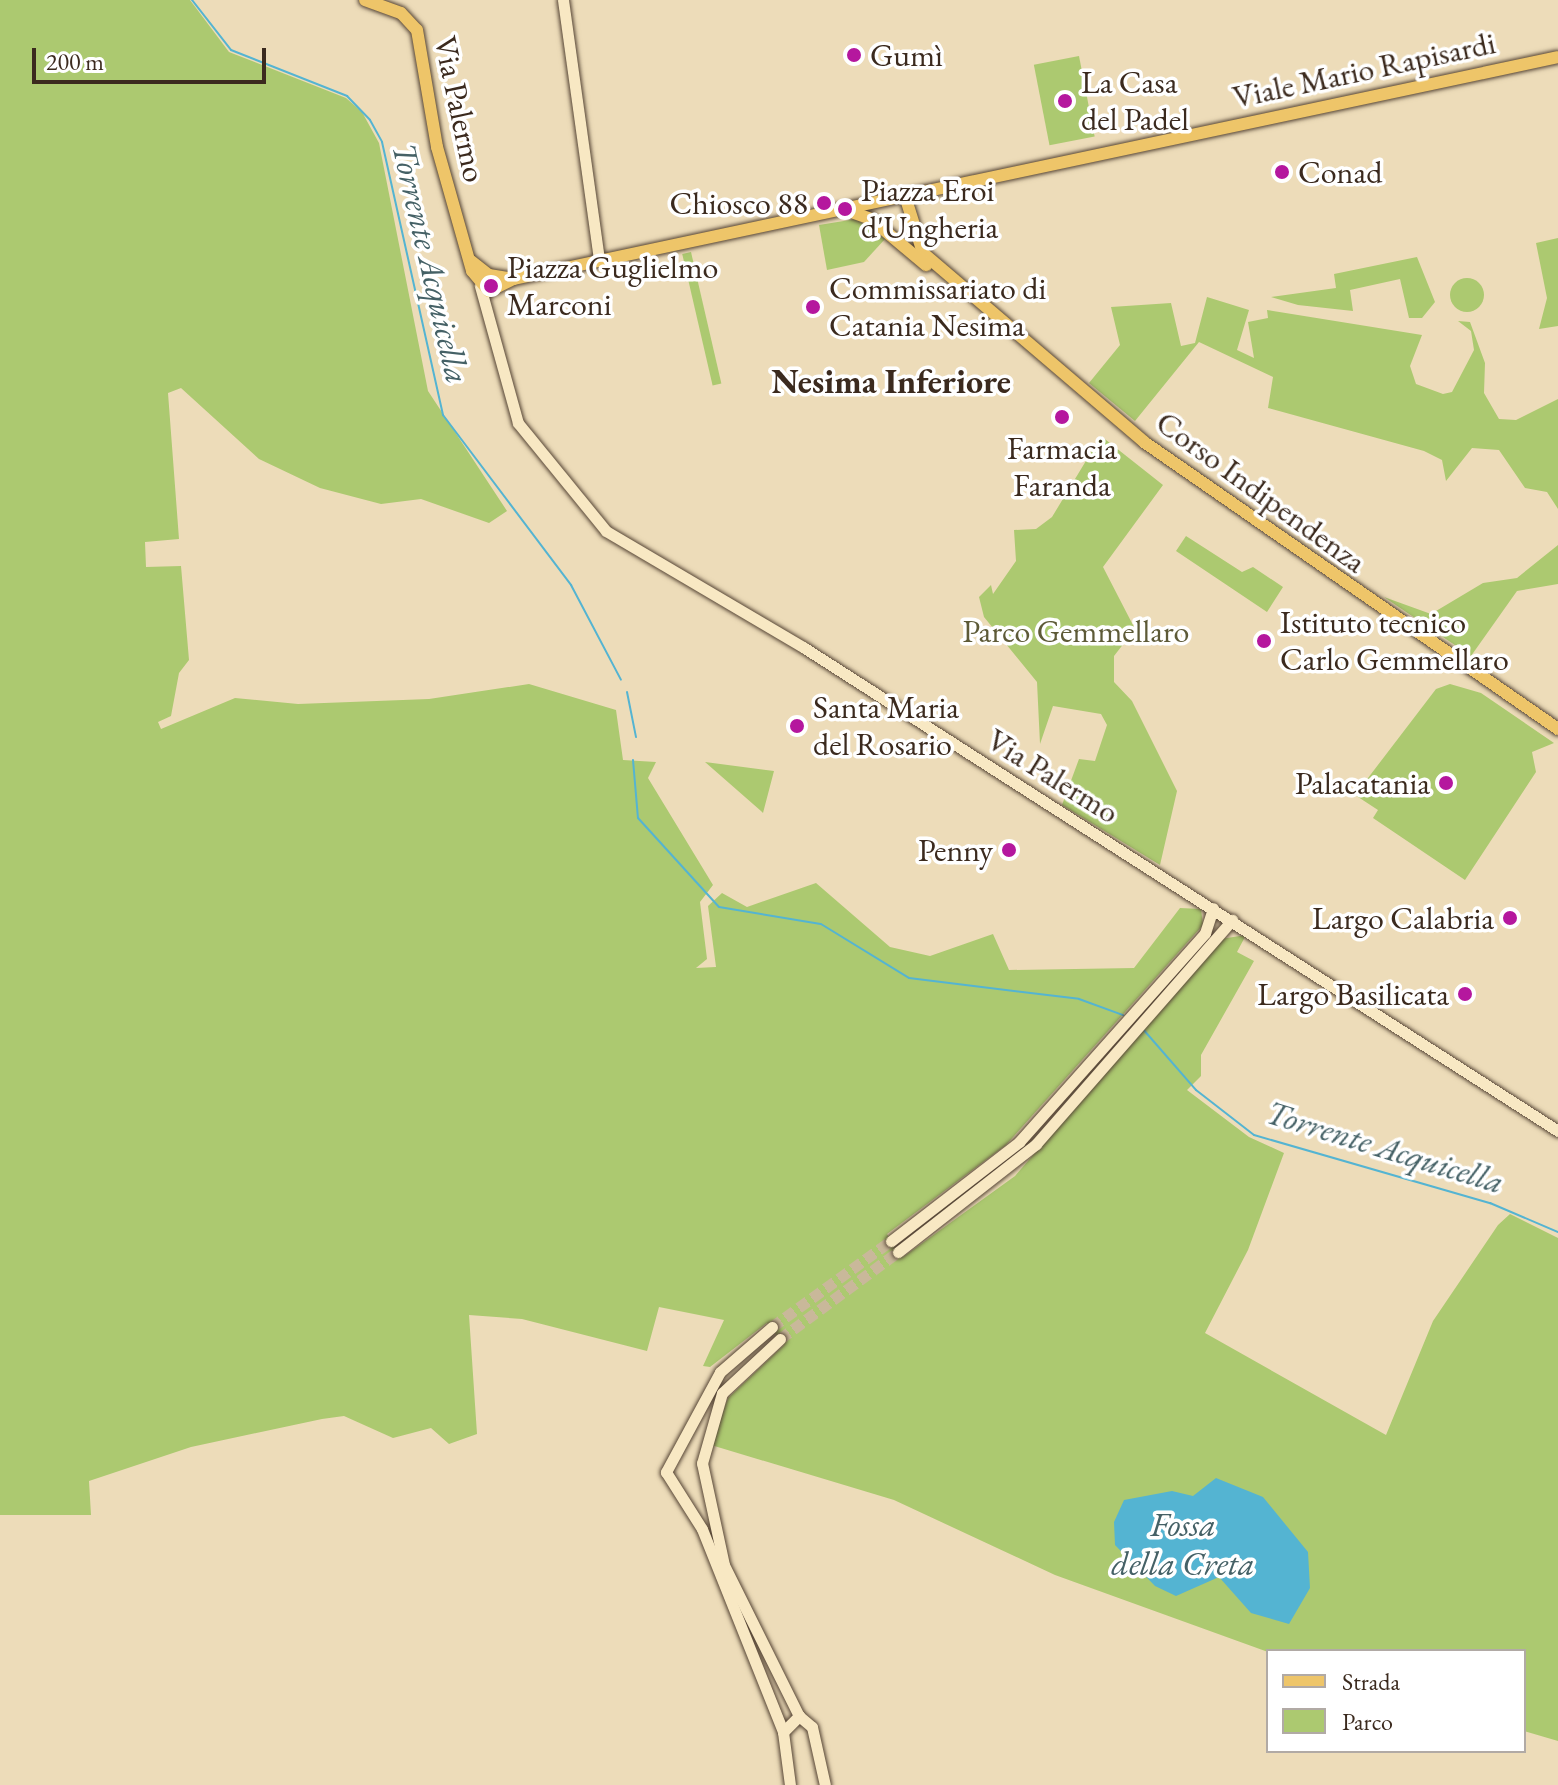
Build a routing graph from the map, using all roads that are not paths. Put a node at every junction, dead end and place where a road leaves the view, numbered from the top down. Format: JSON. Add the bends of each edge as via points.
{"nodes":[{"id":1,"x":365,"y":0,"type":"edge"},
{"id":2,"x":563,"y":0,"type":"edge"},
{"id":3,"x":1558,"y":57,"type":"edge"},
{"id":4,"x":905,"y":196,"type":"junction"},
{"id":5,"x":880,"y":202,"type":"junction"},
{"id":6,"x":843,"y":209,"type":"junction"},
{"id":7,"x":888,"y":233,"type":"junction"},
{"id":8,"x":599,"y":261,"type":"junction"},
{"id":9,"x":948,"y":279,"type":"junction"},
{"id":10,"x":488,"y":283,"type":"junction"},
{"id":11,"x":1558,"y":729,"type":"edge"},
{"id":12,"x":1213,"y":908,"type":"junction"},
{"id":13,"x":1232,"y":920,"type":"junction"},
{"id":14,"x":1247,"y":930,"type":"junction"},
{"id":15,"x":1209,"y":943,"type":"junction"},
{"id":16,"x":1146,"y":1008,"type":"junction"},
{"id":17,"x":1124,"y":1032,"type":"junction"},
{"id":18,"x":1558,"y":1131,"type":"edge"},
{"id":19,"x":891,"y":1241,"type":"tunnel mouth"},
{"id":20,"x":898,"y":1252,"type":"tunnel mouth"},
{"id":21,"x":772,"y":1327,"type":"tunnel mouth"},
{"id":22,"x":780,"y":1339,"type":"tunnel mouth"},
{"id":23,"x":799,"y":1716,"type":"junction"},
{"id":24,"x":783,"y":1732,"type":"junction"},
{"id":25,"x":790,"y":1785,"type":"edge"},
{"id":26,"x":825,"y":1785,"type":"edge"}],
"edges":[{"from":1,"to":10,"type":"main road","name":"Via Palermo","via":[[401,13],[417,30],[437,147],[469,258]]},
{"from":2,"to":8,"type":"main road"},
{"from":3,"to":4,"type":"main road","name":"Viale Mario Rapisardi"},
{"from":4,"to":5,"type":"main road","name":"Viale Mario Rapisardi"},
{"from":4,"to":9,"type":"main road","via":[[918,244]]},
{"from":5,"to":6,"type":"main road","name":"Viale Mario Rapisardi"},
{"from":5,"to":7,"type":"main road"},
{"from":6,"to":7,"type":"main road"},
{"from":6,"to":8,"type":"main road","name":"Viale Mario Rapisardi"},
{"from":7,"to":9,"type":"main road"},
{"from":8,"to":10,"type":"main road"},
{"from":9,"to":11,"type":"main road","name":"Corso Indipendenza","via":[[1182,473]]},
{"from":10,"to":12,"type":"main road","name":"Via Palermo","via":[[486,317],[518,423],[606,531]]},
{"from":12,"to":13,"type":"main road","name":"Via Palermo"},
{"from":12,"to":16,"type":"main road","via":[[1205,933]]},
{"from":13,"to":14,"type":"main road","name":"Via Palermo"},
{"from":13,"to":15,"type":"main road"},
{"from":14,"to":15,"type":"main road"},
{"from":14,"to":18,"type":"main road","name":"Via Palermo"},
{"from":15,"to":16,"type":"main road"},
{"from":16,"to":17,"type":"main road"},
{"from":17,"to":19,"type":"main road","via":[[1008,1152]]},
{"from":17,"to":20,"type":"main road","via":[[1016,1163]]},
{"from":21,"to":24,"type":"main road","via":[[720,1372],[666,1472],[702,1529]]},
{"from":22,"to":23,"type":"main road","via":[[722,1393],[702,1463],[724,1565]]},
{"from":23,"to":24,"type":"main road"},
{"from":23,"to":26,"type":"main road","via":[[812,1727]]},
{"from":24,"to":25,"type":"main road"}]}
